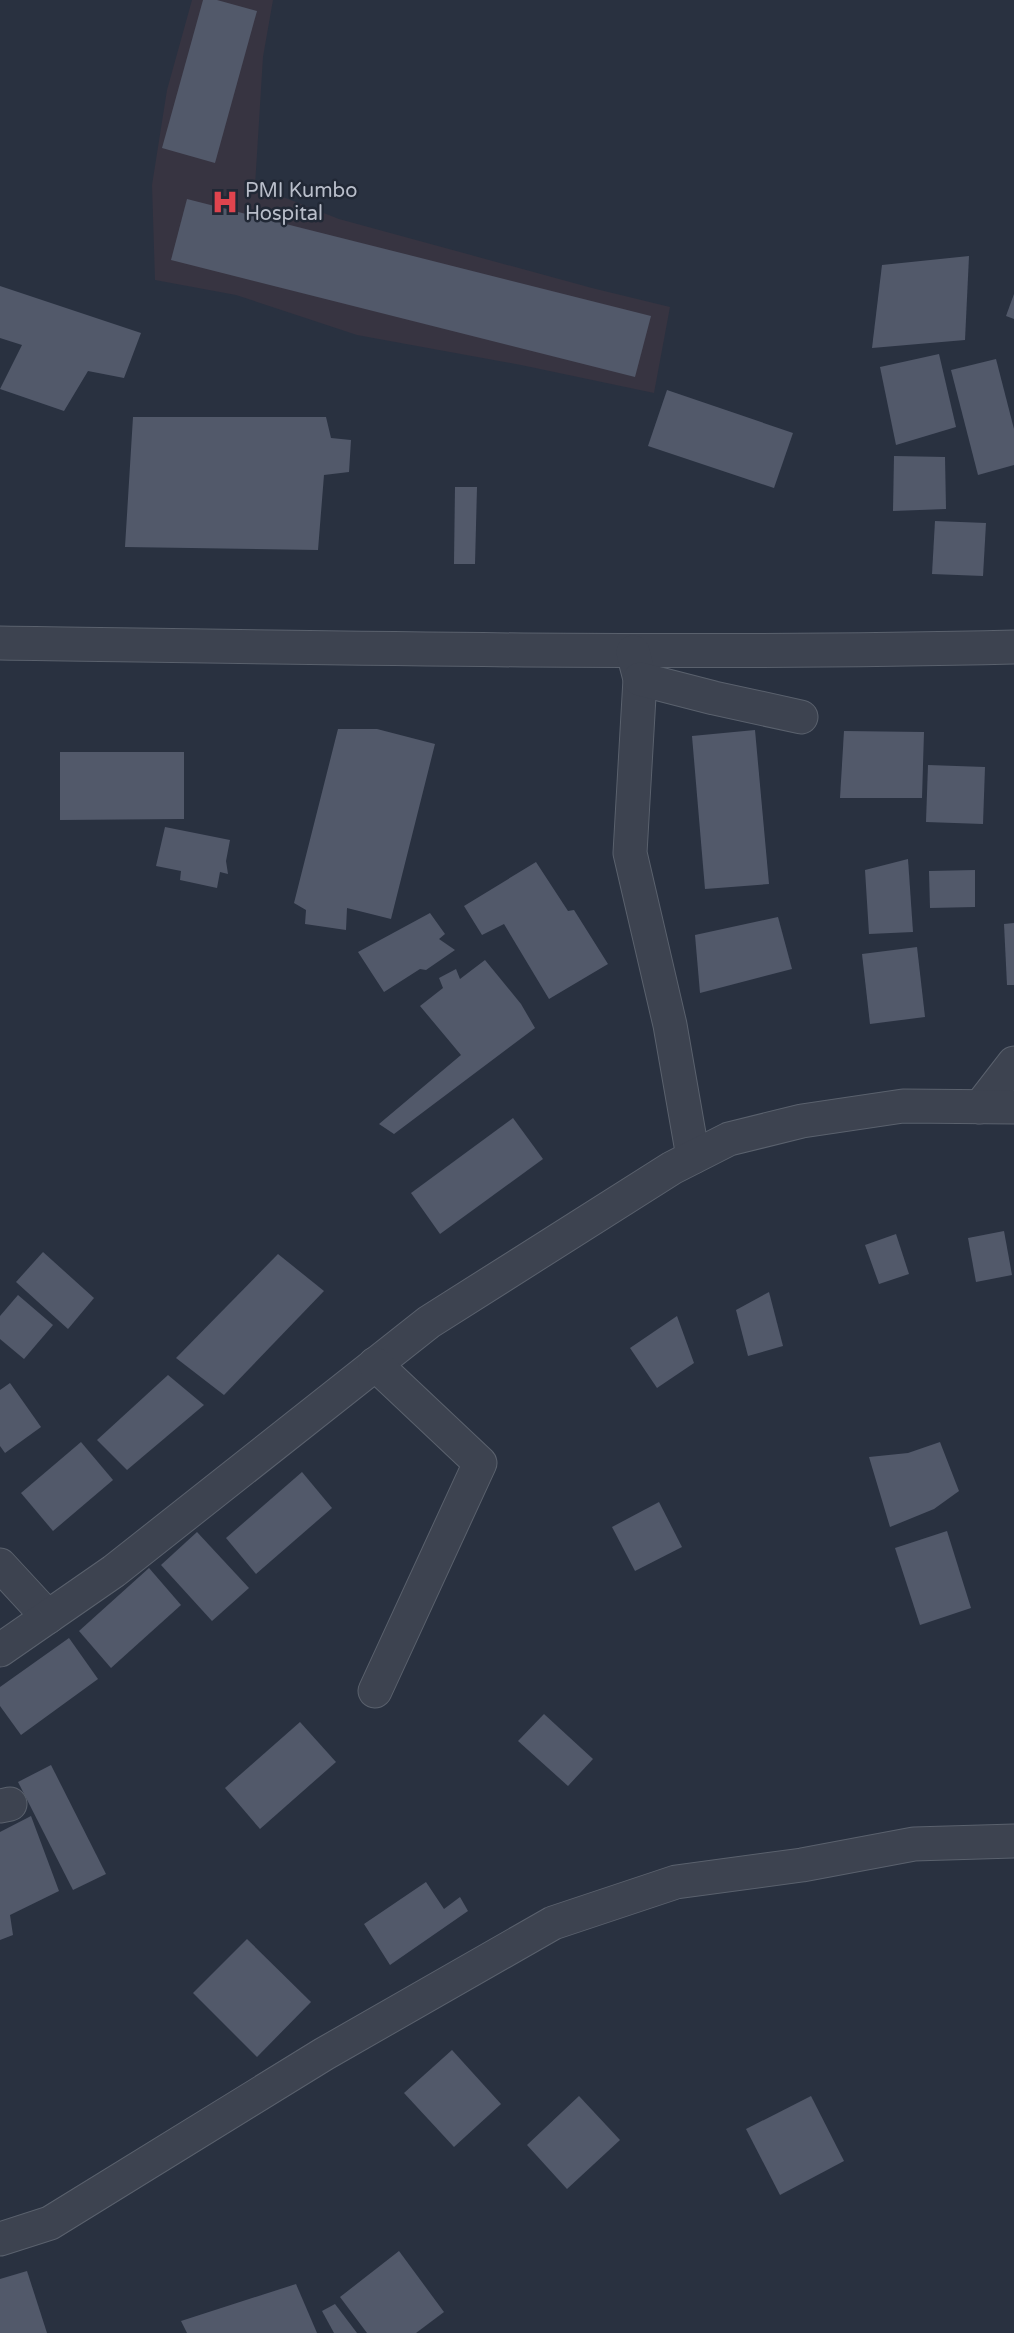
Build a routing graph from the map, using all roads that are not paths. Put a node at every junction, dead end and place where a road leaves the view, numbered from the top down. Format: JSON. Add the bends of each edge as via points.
{"nodes":[{"id":1,"x":0,"y":643,"type":"edge"},
{"id":2,"x":1014,"y":647,"type":"edge"},
{"id":3,"x":637,"y":665,"type":"junction"},
{"id":4,"x":801,"y":717,"type":"dead end"},
{"id":5,"x":1014,"y":1063,"type":"edge"},
{"id":6,"x":980,"y":1107,"type":"junction"},
{"id":7,"x":1014,"y":1107,"type":"edge"},
{"id":8,"x":693,"y":1157,"type":"junction"},
{"id":9,"x":375,"y":1364,"type":"junction"},
{"id":10,"x":0,"y":1565,"type":"edge"},
{"id":11,"x":48,"y":1617,"type":"junction"},
{"id":12,"x":0,"y":1650,"type":"edge"},
{"id":13,"x":375,"y":1691,"type":"dead end"},
{"id":14,"x":1014,"y":1841,"type":"edge"},
{"id":15,"x":0,"y":2239,"type":"edge"}],
"edges":[{"from":1,"to":3,"type":"street"},
{"from":2,"to":3,"type":"street","via":[[816,652]]},
{"from":3,"to":4,"type":"street","via":[[714,698]]},
{"from":3,"to":8,"type":"street","via":[[630,853],[670,1025]]},
{"from":5,"to":6,"type":"street"},
{"from":6,"to":7,"type":"street"},
{"from":6,"to":8,"type":"street","via":[[903,1106],[802,1121],[729,1139]]},
{"from":8,"to":9,"type":"street","via":[[429,1322]]},
{"from":9,"to":11,"type":"street","via":[[114,1571]]},
{"from":9,"to":13,"type":"street","via":[[480,1462]]},
{"from":10,"to":11,"type":"street"},
{"from":11,"to":12,"type":"street"},
{"from":14,"to":15,"type":"street","via":[[914,1844],[802,1865],[676,1882],[553,1923],[324,2054],[50,2223]]}]}
